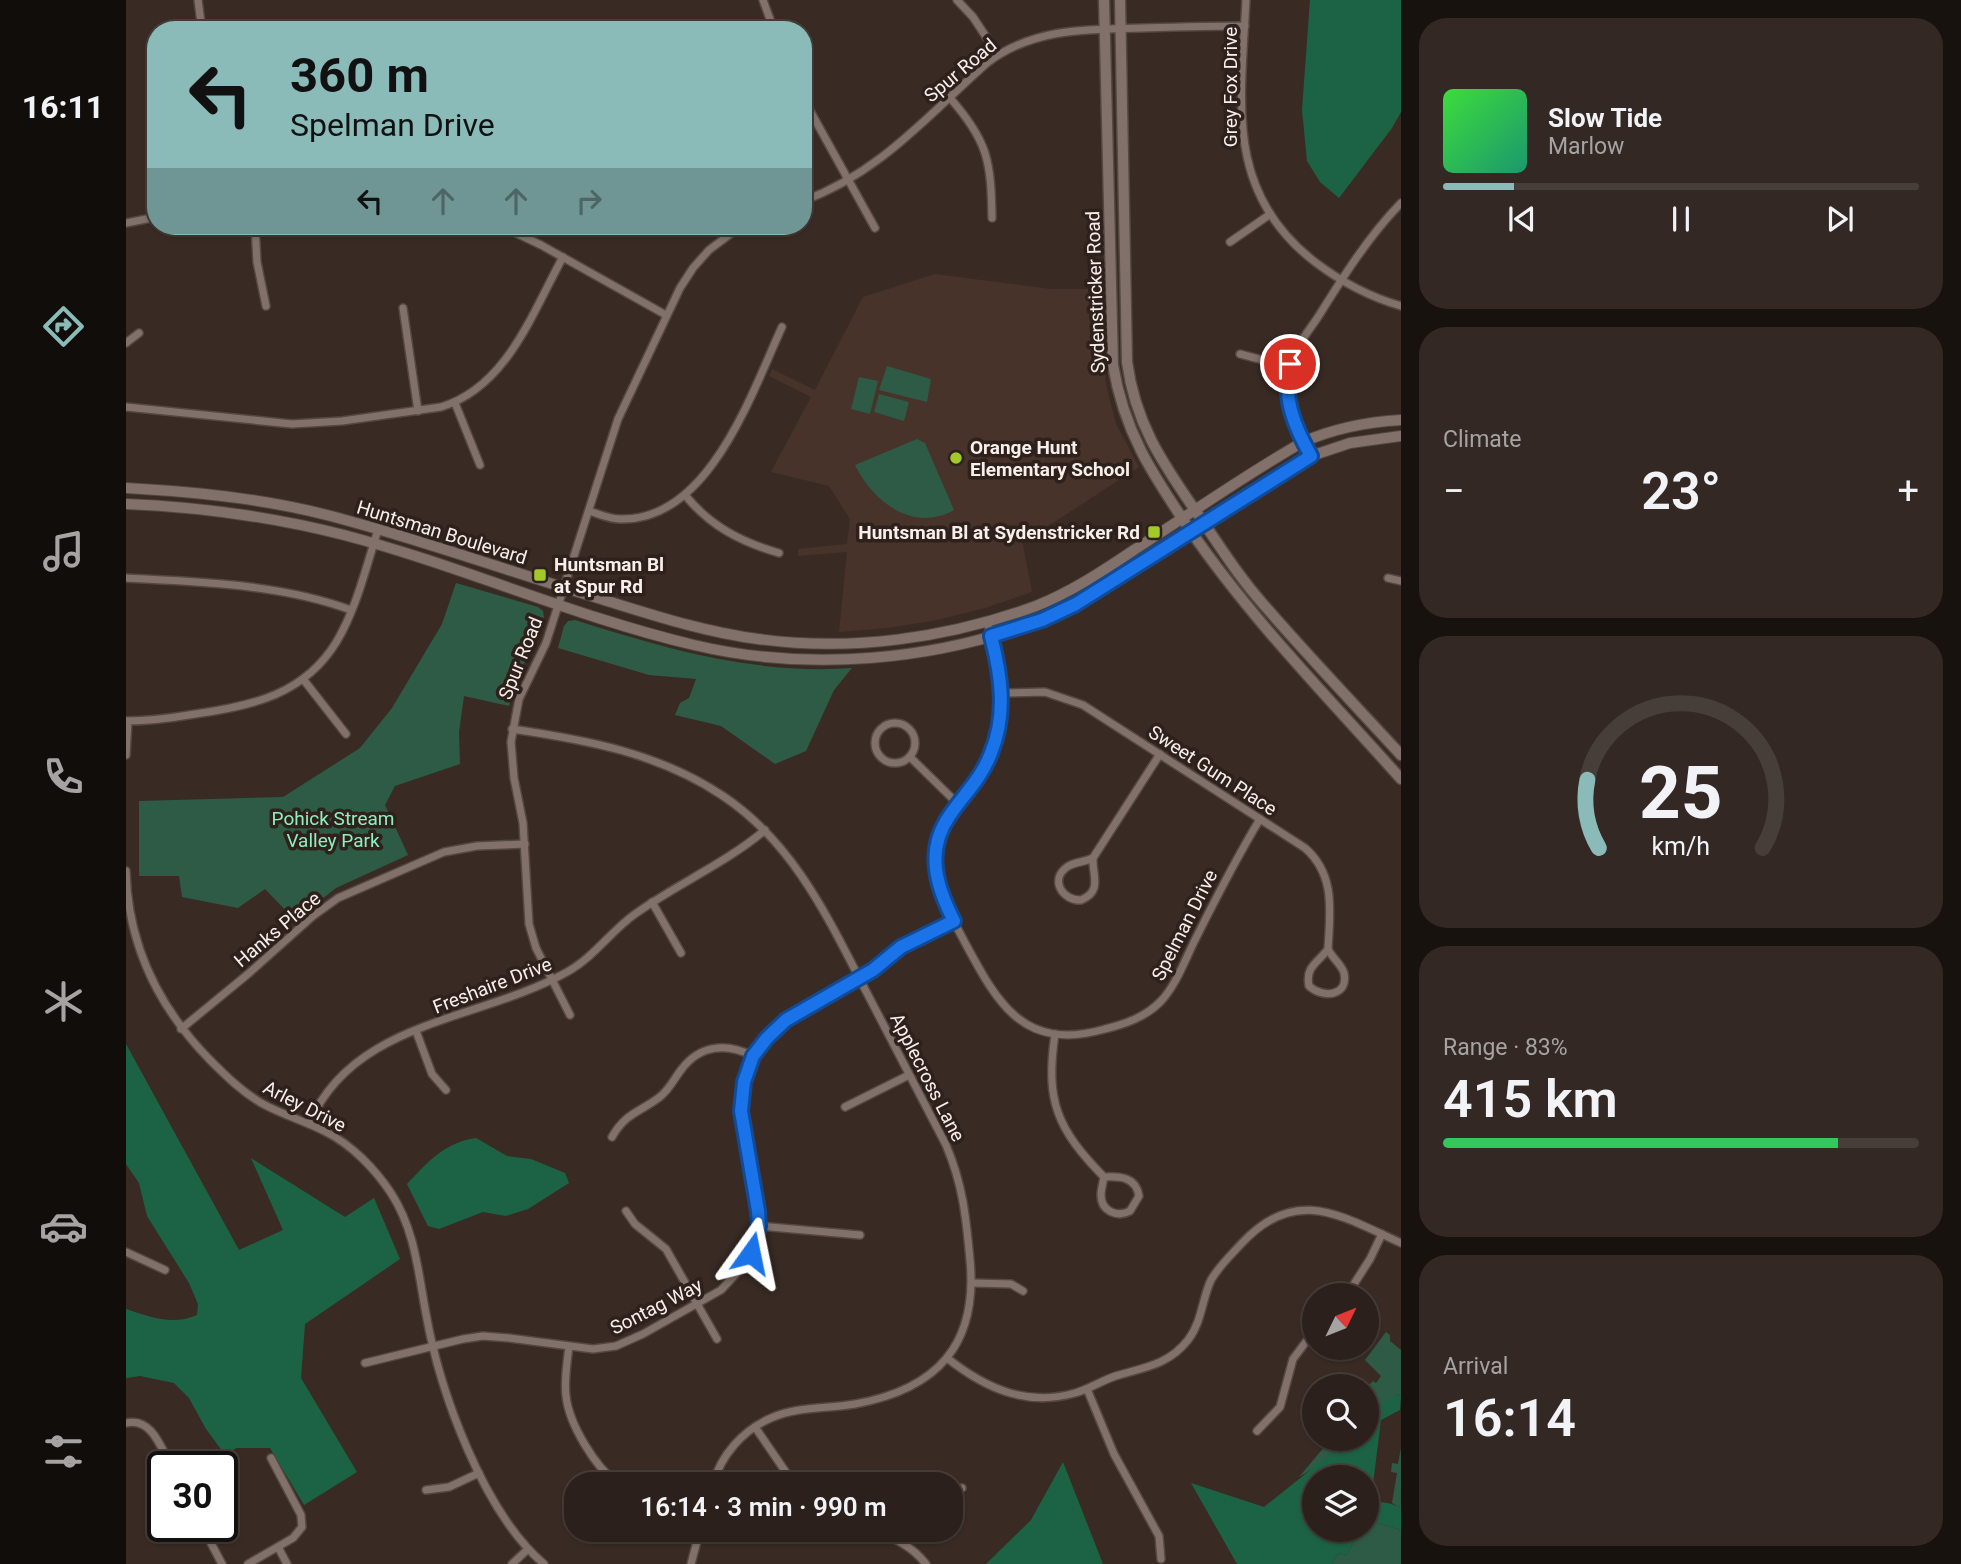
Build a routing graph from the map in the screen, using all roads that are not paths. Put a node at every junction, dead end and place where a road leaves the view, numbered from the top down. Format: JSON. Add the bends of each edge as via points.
{"nodes":[{"id":1,"x":198,"y":0,"type":"edge"},
{"id":2,"x":763,"y":0,"type":"edge"},
{"id":3,"x":957,"y":0,"type":"edge"},
{"id":4,"x":1104,"y":0,"type":"edge"},
{"id":5,"x":1120,"y":0,"type":"edge"},
{"id":6,"x":1245,"y":0,"type":"edge"},
{"id":7,"x":201,"y":21,"type":"edge"},
{"id":8,"x":771,"y":21,"type":"edge"},
{"id":9,"x":1245,"y":26,"type":"junction"},
{"id":10,"x":1105,"y":28,"type":"junction"},
{"id":11,"x":1121,"y":28,"type":"junction"},
{"id":12,"x":998,"y":55,"type":"junction"},
{"id":13,"x":950,"y":98,"type":"junction"},
{"id":14,"x":812,"y":114,"type":"edge"},
{"id":15,"x":848,"y":180,"type":"junction"},
{"id":16,"x":812,"y":197,"type":"edge"},
{"id":17,"x":1401,"y":203,"type":"edge"},
{"id":18,"x":1269,"y":215,"type":"junction"},
{"id":19,"x":992,"y":218,"type":"dead end"},
{"id":20,"x":147,"y":220,"type":"edge"},
{"id":21,"x":126,"y":223,"type":"edge"},
{"id":22,"x":875,"y":228,"type":"dead end"},
{"id":23,"x":256,"y":235,"type":"edge"},
{"id":24,"x":519,"y":235,"type":"edge"},
{"id":25,"x":727,"y":235,"type":"edge"},
{"id":26,"x":1230,"y":242,"type":"dead end"},
{"id":27,"x":563,"y":257,"type":"junction"},
{"id":28,"x":1342,"y":280,"type":"junction"},
{"id":29,"x":266,"y":306,"type":"dead end"},
{"id":30,"x":1401,"y":306,"type":"edge"},
{"id":31,"x":403,"y":308,"type":"dead end"},
{"id":32,"x":666,"y":315,"type":"junction"},
{"id":33,"x":782,"y":327,"type":"dead end"},
{"id":34,"x":139,"y":333,"type":"dead end"},
{"id":35,"x":126,"y":343,"type":"edge"},
{"id":36,"x":1240,"y":354,"type":"dead end"},
{"id":37,"x":1289,"y":367,"type":"junction"},
{"id":38,"x":455,"y":403,"type":"junction"},
{"id":39,"x":126,"y":407,"type":"edge"},
{"id":40,"x":418,"y":411,"type":"junction"},
{"id":41,"x":1401,"y":421,"type":"edge"},
{"id":42,"x":1401,"y":436,"type":"edge"},
{"id":43,"x":1303,"y":442,"type":"junction"},
{"id":44,"x":1311,"y":456,"type":"junction"},
{"id":45,"x":480,"y":465,"type":"dead end"},
{"id":46,"x":126,"y":488,"type":"edge"},
{"id":47,"x":685,"y":495,"type":"junction"},
{"id":48,"x":126,"y":504,"type":"edge"},
{"id":49,"x":589,"y":511,"type":"junction"},
{"id":50,"x":1195,"y":511,"type":"junction"},
{"id":51,"x":1183,"y":519,"type":"junction"},
{"id":52,"x":1204,"y":524,"type":"junction"},
{"id":53,"x":377,"y":530,"type":"junction"},
{"id":54,"x":1191,"y":532,"type":"junction"},
{"id":55,"x":373,"y":544,"type":"junction"},
{"id":56,"x":779,"y":553,"type":"dead end"},
{"id":57,"x":126,"y":578,"type":"edge"},
{"id":58,"x":1388,"y":578,"type":"dead end"},
{"id":59,"x":1401,"y":581,"type":"edge"},
{"id":60,"x":564,"y":588,"type":"junction"},
{"id":61,"x":558,"y":604,"type":"junction"},
{"id":62,"x":351,"y":610,"type":"junction"},
{"id":63,"x":987,"y":621,"type":"junction"},
{"id":64,"x":991,"y":636,"type":"junction"},
{"id":65,"x":303,"y":679,"type":"junction"},
{"id":66,"x":1002,"y":693,"type":"junction"},
{"id":67,"x":127,"y":721,"type":"edge"},
{"id":68,"x":512,"y":729,"type":"junction"},
{"id":69,"x":346,"y":734,"type":"dead end"},
{"id":70,"x":1160,"y":754,"type":"junction"},
{"id":71,"x":126,"y":755,"type":"edge"},
{"id":72,"x":1401,"y":755,"type":"edge"},
{"id":73,"x":910,"y":757,"type":"junction"},
{"id":74,"x":1401,"y":779,"type":"edge"},
{"id":75,"x":958,"y":804,"type":"junction"},
{"id":76,"x":1260,"y":819,"type":"junction"},
{"id":77,"x":765,"y":830,"type":"junction"},
{"id":78,"x":525,"y":844,"type":"junction"},
{"id":79,"x":1093,"y":858,"type":"junction"},
{"id":80,"x":126,"y":871,"type":"edge"},
{"id":81,"x":652,"y":902,"type":"junction"},
{"id":82,"x":954,"y":921,"type":"junction"},
{"id":83,"x":1328,"y":950,"type":"junction"},
{"id":84,"x":681,"y":953,"type":"dead end"},
{"id":85,"x":859,"y":978,"type":"junction"},
{"id":86,"x":552,"y":981,"type":"junction"},
{"id":87,"x":570,"y":1015,"type":"dead end"},
{"id":88,"x":181,"y":1029,"type":"junction"},
{"id":89,"x":416,"y":1031,"type":"junction"},
{"id":90,"x":1055,"y":1034,"type":"junction"},
{"id":91,"x":753,"y":1056,"type":"junction"},
{"id":92,"x":909,"y":1075,"type":"junction"},
{"id":93,"x":446,"y":1090,"type":"dead end"},
{"id":94,"x":845,"y":1108,"type":"dead end"},
{"id":95,"x":309,"y":1124,"type":"junction"},
{"id":96,"x":612,"y":1137,"type":"dead end"},
{"id":97,"x":1104,"y":1177,"type":"junction"},
{"id":98,"x":626,"y":1211,"type":"dead end"},
{"id":99,"x":759,"y":1226,"type":"junction"},
{"id":100,"x":1382,"y":1234,"type":"junction"},
{"id":101,"x":860,"y":1235,"type":"dead end"},
{"id":102,"x":1401,"y":1242,"type":"edge"},
{"id":103,"x":126,"y":1252,"type":"edge"},
{"id":104,"x":165,"y":1270,"type":"dead end"},
{"id":105,"x":972,"y":1283,"type":"junction"},
{"id":106,"x":1355,"y":1283,"type":"edge"},
{"id":107,"x":1023,"y":1291,"type":"dead end"},
{"id":108,"x":697,"y":1303,"type":"junction"},
{"id":109,"x":717,"y":1339,"type":"dead end"},
{"id":110,"x":433,"y":1347,"type":"junction"},
{"id":111,"x":569,"y":1347,"type":"junction"},
{"id":112,"x":1302,"y":1347,"type":"edge"},
{"id":113,"x":947,"y":1358,"type":"junction"},
{"id":114,"x":365,"y":1363,"type":"dead end"},
{"id":115,"x":1087,"y":1389,"type":"junction"},
{"id":116,"x":126,"y":1423,"type":"edge"},
{"id":117,"x":755,"y":1427,"type":"junction"},
{"id":118,"x":1256,"y":1432,"type":"dead end"},
{"id":119,"x":162,"y":1451,"type":"edge"},
{"id":120,"x":271,"y":1458,"type":"dead end"},
{"id":121,"x":607,"y":1472,"type":"edge"},
{"id":122,"x":719,"y":1472,"type":"edge"},
{"id":123,"x":785,"y":1472,"type":"edge"},
{"id":124,"x":479,"y":1473,"type":"junction"},
{"id":125,"x":426,"y":1490,"type":"dead end"},
{"id":126,"x":210,"y":1542,"type":"edge"},
{"id":127,"x":697,"y":1542,"type":"edge"},
{"id":128,"x":904,"y":1542,"type":"edge"},
{"id":129,"x":278,"y":1548,"type":"junction"},
{"id":130,"x":527,"y":1550,"type":"junction"},
{"id":131,"x":1161,"y":1559,"type":"dead end"},
{"id":132,"x":222,"y":1564,"type":"edge"},
{"id":133,"x":248,"y":1564,"type":"edge"},
{"id":134,"x":286,"y":1564,"type":"edge"},
{"id":135,"x":512,"y":1564,"type":"edge"},
{"id":136,"x":544,"y":1564,"type":"edge"},
{"id":137,"x":691,"y":1564,"type":"edge"},
{"id":138,"x":926,"y":1564,"type":"edge"}],
"edges":[{"from":1,"to":7,"type":"street"},
{"from":2,"to":8,"type":"street"},
{"from":3,"to":12,"type":"street"},
{"from":4,"to":10,"type":"main road","name":"Sydenstricker Road"},
{"from":5,"to":11,"type":"main road","name":"Sydenstricker Road"},
{"from":6,"to":9,"type":"street","name":"Grey Fox Drive"},
{"from":9,"to":11,"type":"street","name":"Spur Road"},
{"from":9,"to":18,"type":"street","name":"Grey Fox Drive","via":[[1244,143],[1252,179]]},
{"from":10,"to":11,"type":"street","name":"Spur Road"},
{"from":10,"to":12,"type":"street","name":"Spur Road","via":[[1054,33]]},
{"from":10,"to":51,"type":"main road","name":"Sydenstricker Road","via":[[1113,365],[1118,395],[1140,453]]},
{"from":11,"to":50,"type":"main road","name":"Sydenstricker Road","via":[[1125,324],[1131,391],[1155,448]]},
{"from":12,"to":13,"type":"street","name":"Spur Road"},
{"from":13,"to":15,"type":"street","name":"Spur Road","via":[[885,156]]},
{"from":13,"to":19,"type":"street","via":[[976,130],[984,148],[991,176]]},
{"from":14,"to":15,"type":"street"},
{"from":15,"to":16,"type":"street","name":"Spur Road"},
{"from":15,"to":22,"type":"street"},
{"from":17,"to":28,"type":"street"},
{"from":18,"to":26,"type":"street"},
{"from":18,"to":28,"type":"street","name":"Grey Fox Drive","via":[[1305,254]]},
{"from":20,"to":21,"type":"street"},
{"from":23,"to":29,"type":"street"},
{"from":24,"to":27,"type":"street"},
{"from":25,"to":32,"type":"street","name":"Spur Road","via":[[700,258]]},
{"from":27,"to":32,"type":"street"},
{"from":27,"to":38,"type":"street","via":[[504,362],[481,387]]},
{"from":28,"to":30,"type":"street","name":"Grey Fox Drive"},
{"from":28,"to":37,"type":"street"},
{"from":31,"to":40,"type":"street"},
{"from":32,"to":49,"type":"street","name":"Spur Road","via":[[618,419]]},
{"from":33,"to":47,"type":"street","via":[[727,443]]},
{"from":34,"to":35,"type":"street"},
{"from":36,"to":37,"type":"street"},
{"from":37,"to":43,"type":"street","via":[[1289,401]]},
{"from":38,"to":40,"type":"street"},
{"from":38,"to":45,"type":"street"},
{"from":39,"to":40,"type":"street","via":[[292,424]]},
{"from":41,"to":43,"type":"street","name":"Huntsman Boulevard","via":[[1341,428]]},
{"from":42,"to":44,"type":"street","name":"Huntsman Boulevard","via":[[1350,443]]},
{"from":43,"to":44,"type":"street"},
{"from":43,"to":50,"type":"street","name":"Huntsman Boulevard"},
{"from":44,"to":52,"type":"street","name":"Huntsman Boulevard"},
{"from":46,"to":53,"type":"street","name":"Huntsman Boulevard","via":[[240,498]]},
{"from":47,"to":49,"type":"street","via":[[638,518],[618,519]]},
{"from":47,"to":56,"type":"street","via":[[721,529]]},
{"from":48,"to":55,"type":"street","name":"Huntsman Boulevard","via":[[237,514]]},
{"from":49,"to":60,"type":"street","name":"Spur Road"},
{"from":50,"to":51,"type":"street","name":"Huntsman Boulevard"},
{"from":50,"to":52,"type":"main road","name":"Sydenstricker Road"},
{"from":51,"to":54,"type":"main road","name":"Sydenstricker Road"},
{"from":51,"to":63,"type":"street","name":"Huntsman Boulevard","via":[[1069,591]]},
{"from":52,"to":54,"type":"street","name":"Huntsman Boulevard"},
{"from":52,"to":72,"type":"main road","name":"Sydenstricker Road","via":[[1263,605]]},
{"from":53,"to":55,"type":"street"},
{"from":53,"to":60,"type":"street","name":"Huntsman Boulevard"},
{"from":54,"to":64,"type":"street","name":"Huntsman Boulevard","via":[[1076,604]]},
{"from":54,"to":74,"type":"main road","name":"Sydenstricker Road","via":[[1256,619]]},
{"from":55,"to":61,"type":"street","name":"Huntsman Boulevard"},
{"from":55,"to":62,"type":"street"},
{"from":57,"to":62,"type":"street","via":[[303,596]]},
{"from":58,"to":59,"type":"street"},
{"from":60,"to":61,"type":"street","name":"Spur Road"},
{"from":60,"to":63,"type":"street","name":"Huntsman Boulevard","via":[[688,625],[783,642],[895,640]]},
{"from":61,"to":64,"type":"street","name":"Huntsman Boulevard","via":[[695,646],[757,656],[883,657]]},
{"from":61,"to":68,"type":"street","name":"Spur Road","via":[[546,643],[519,699]]},
{"from":62,"to":65,"type":"street","via":[[336,643]]},
{"from":63,"to":64,"type":"street","name":"Spelman Drive"},
{"from":64,"to":66,"type":"street","name":"Spelman Drive"},
{"from":65,"to":67,"type":"street","via":[[248,706]]},
{"from":65,"to":69,"type":"street"},
{"from":66,"to":70,"type":"street","name":"Sweet Gum Place","via":[[1045,692],[1072,700]]},
{"from":66,"to":75,"type":"street","name":"Spelman Drive","via":[[992,751]]},
{"from":67,"to":71,"type":"street"},
{"from":68,"to":77,"type":"street","name":"Applecross Lane","via":[[605,745],[660,763],[724,796]]},
{"from":68,"to":78,"type":"street","name":"Spur Road","via":[[511,758]]},
{"from":70,"to":76,"type":"street","name":"Sweet Gum Place"},
{"from":70,"to":79,"type":"street"},
{"from":73,"to":73,"type":"street","via":[[894,763],[879,755],[875,739],[885,725],[896,722],[911,730],[915,746]]},
{"from":73,"to":75,"type":"street"},
{"from":75,"to":82,"type":"street","name":"Spelman Drive","via":[[939,836],[934,864],[938,887]]},
{"from":76,"to":83,"type":"street","name":"Sweet Gum Place","via":[[1305,848],[1324,872],[1331,901]]},
{"from":76,"to":90,"type":"street","name":"Spelman Drive","via":[[1161,1001],[1140,1018],[1115,1027],[1082,1035]]},
{"from":77,"to":81,"type":"street","name":"Freshaire Drive","via":[[747,846]]},
{"from":77,"to":85,"type":"street","name":"Applecross Lane","via":[[807,881]]},
{"from":78,"to":86,"type":"street","name":"Spur Road","via":[[528,925]]},
{"from":78,"to":88,"type":"street","name":"Hanks Place","via":[[444,852],[338,898]]},
{"from":79,"to":79,"type":"street","via":[[1094,890],[1081,900],[1065,897],[1058,883],[1060,873]]},
{"from":80,"to":88,"type":"street","name":"Arley Drive","via":[[130,912],[143,961]]},
{"from":81,"to":84,"type":"street"},
{"from":81,"to":86,"type":"street","name":"Freshaire Drive","via":[[583,962]]},
{"from":82,"to":85,"type":"street","name":"Sontag Way","via":[[901,947]]},
{"from":82,"to":90,"type":"street","name":"Spelman Drive","via":[[1001,1004],[1028,1025]]},
{"from":83,"to":83,"type":"street","via":[[1344,980],[1339,989],[1324,995],[1309,986],[1307,977],[1309,968]]},
{"from":85,"to":91,"type":"street","name":"Sontag Way","via":[[786,1020]]},
{"from":85,"to":92,"type":"street","name":"Applecross Lane"},
{"from":86,"to":87,"type":"street","name":"Spur Road"},
{"from":86,"to":89,"type":"street","name":"Freshaire Drive"},
{"from":88,"to":95,"type":"street","name":"Arley Drive","via":[[241,1089]]},
{"from":89,"to":93,"type":"street","via":[[432,1074]]},
{"from":89,"to":95,"type":"street","name":"Freshaire Drive","via":[[390,1041],[351,1066],[322,1098]]},
{"from":90,"to":97,"type":"street","via":[[1050,1074],[1058,1115],[1074,1145]]},
{"from":91,"to":96,"type":"street","via":[[732,1047],[699,1054],[683,1066],[663,1094],[622,1120]]},
{"from":91,"to":99,"type":"street","name":"Sontag Way","via":[[741,1111]]},
{"from":92,"to":94,"type":"street"},
{"from":92,"to":105,"type":"street","name":"Applecross Lane","via":[[960,1182]]},
{"from":95,"to":110,"type":"street","name":"Arley Drive","via":[[358,1155],[396,1202],[416,1252]]},
{"from":97,"to":97,"type":"street","via":[[1127,1178],[1135,1184],[1139,1196],[1130,1211],[1120,1215],[1103,1204]]},
{"from":98,"to":108,"type":"street","via":[[666,1249]]},
{"from":99,"to":101,"type":"street"},
{"from":99,"to":108,"type":"street","name":"Sontag Way","via":[[740,1272]]},
{"from":100,"to":102,"type":"street"},
{"from":100,"to":106,"type":"street"},
{"from":100,"to":115,"type":"street","via":[[1318,1209],[1294,1210],[1271,1219],[1216,1272],[1196,1326],[1179,1350],[1154,1367]]},
{"from":103,"to":104,"type":"street"},
{"from":105,"to":107,"type":"street","via":[[1011,1284]]},
{"from":105,"to":113,"type":"street","name":"Applecross Lane","via":[[967,1321]]},
{"from":108,"to":109,"type":"street"},
{"from":108,"to":111,"type":"street","name":"Sontag Way","via":[[622,1344]]},
{"from":110,"to":111,"type":"street","name":"Sontag Way","via":[[483,1336]]},
{"from":110,"to":114,"type":"street","name":"Sontag Way"},
{"from":110,"to":124,"type":"street","name":"Arley Drive","via":[[451,1409]]},
{"from":111,"to":121,"type":"street","via":[[565,1395],[571,1417]]},
{"from":112,"to":118,"type":"street","via":[[1293,1359],[1280,1407]]},
{"from":113,"to":115,"type":"street","via":[[981,1382],[1012,1395],[1048,1398]]},
{"from":113,"to":117,"type":"street","name":"Applecross Lane","via":[[921,1380],[880,1399],[788,1412]]},
{"from":115,"to":131,"type":"street","via":[[1114,1454],[1158,1536]]},
{"from":116,"to":119,"type":"street","via":[[146,1425]]},
{"from":117,"to":122,"type":"street","name":"Applecross Lane","via":[[729,1451]]},
{"from":117,"to":123,"type":"street"},
{"from":120,"to":129,"type":"street","via":[[301,1515],[302,1527]]},
{"from":124,"to":125,"type":"street","via":[[449,1487]]},
{"from":124,"to":130,"type":"street","name":"Arley Drive"},
{"from":126,"to":132,"type":"street"},
{"from":127,"to":137,"type":"street"},
{"from":128,"to":138,"type":"street"},
{"from":129,"to":133,"type":"street"},
{"from":129,"to":134,"type":"street"},
{"from":130,"to":135,"type":"street"},
{"from":130,"to":136,"type":"street","name":"Arley Drive"}]}
